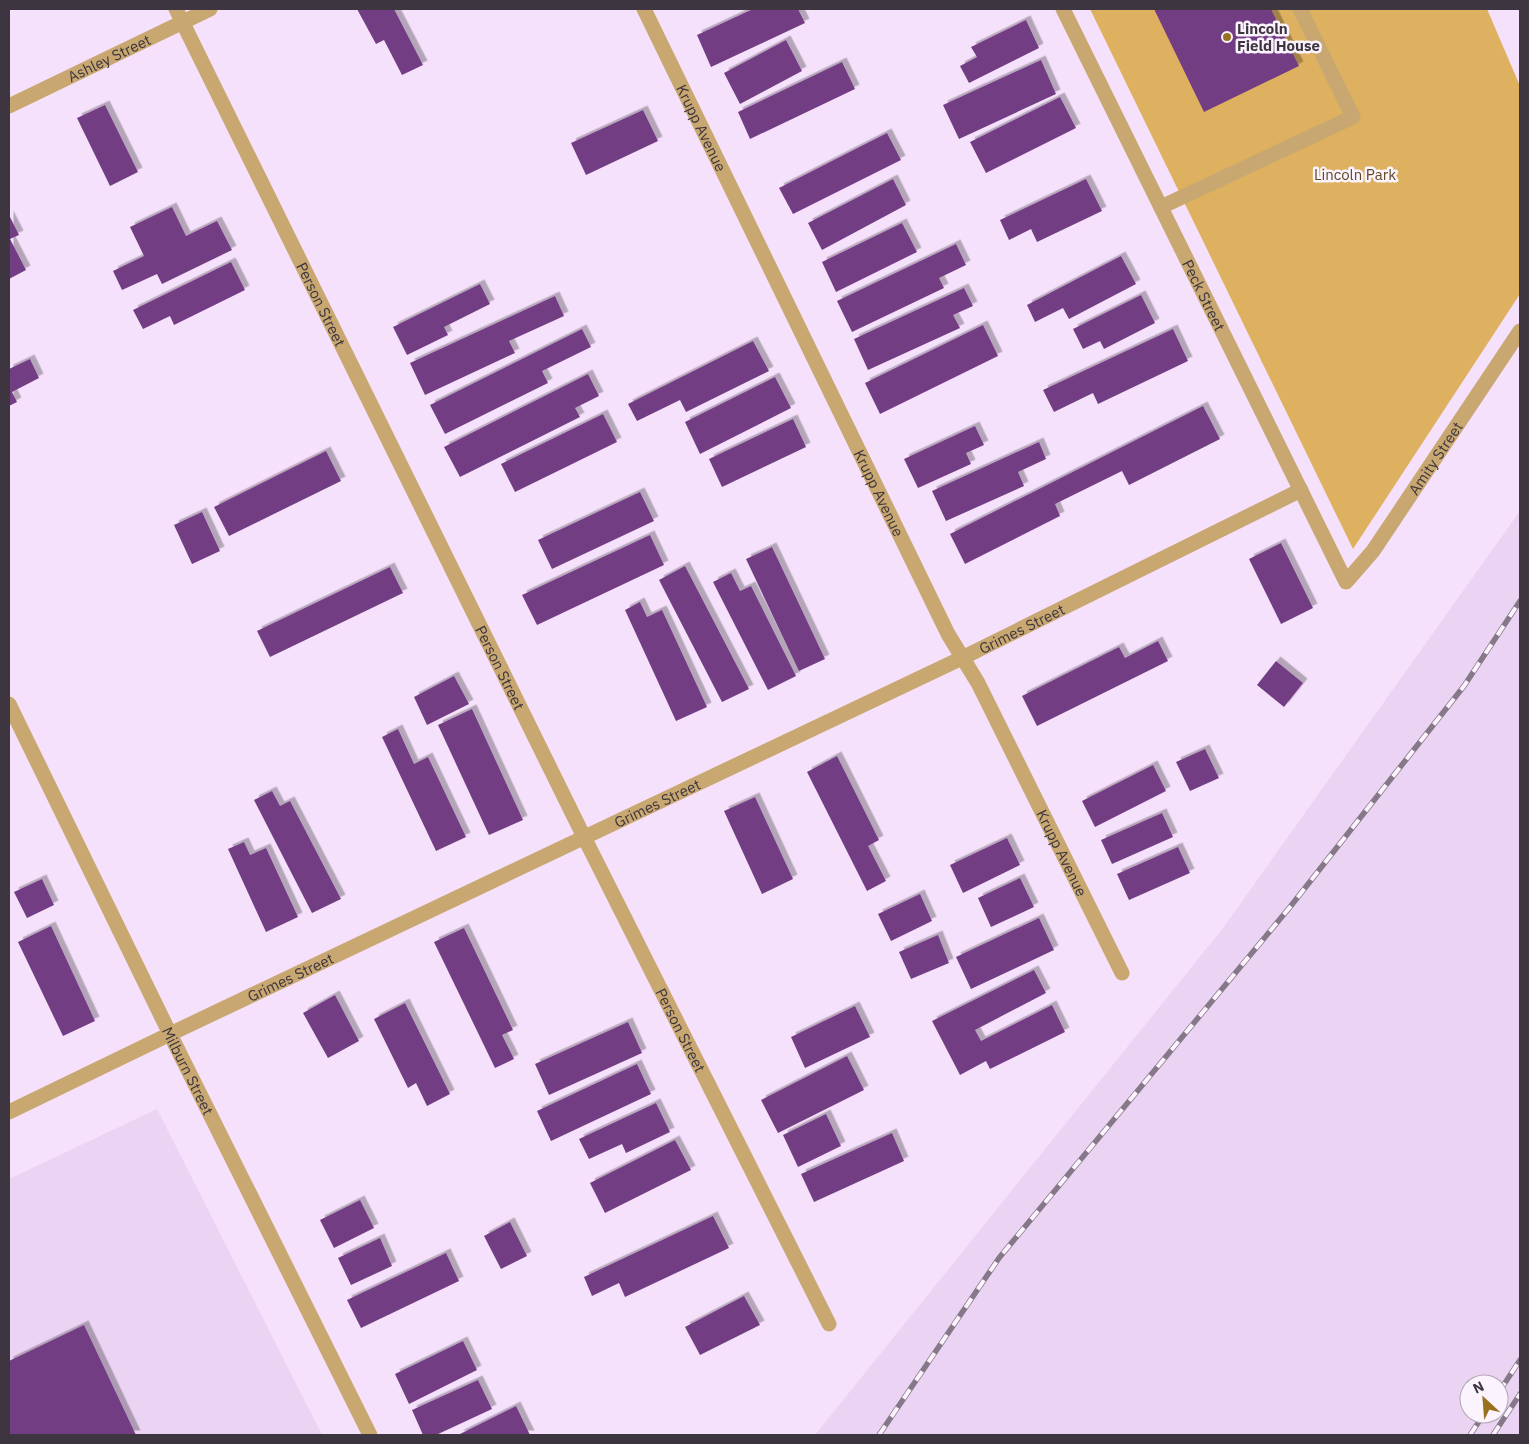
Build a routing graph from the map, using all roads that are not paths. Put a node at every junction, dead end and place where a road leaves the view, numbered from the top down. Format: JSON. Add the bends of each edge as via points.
{"nodes":[{"id":1,"x":210,"y":9,"type":"edge"},
{"id":2,"x":644,"y":9,"type":"edge"},
{"id":3,"x":1063,"y":9,"type":"edge"},
{"id":4,"x":1300,"y":9,"type":"edge"},
{"id":5,"x":180,"y":15,"type":"edge"},
{"id":6,"x":9,"y":106,"type":"edge"},
{"id":7,"x":1161,"y":207,"type":"junction"},
{"id":8,"x":1520,"y":330,"type":"edge"},
{"id":9,"x":1301,"y":490,"type":"junction"},
{"id":10,"x":1346,"y":582,"type":"joint"},
{"id":11,"x":962,"y":658,"type":"junction"},
{"id":12,"x":9,"y":704,"type":"edge"},
{"id":13,"x":584,"y":837,"type":"junction"},
{"id":14,"x":1122,"y":973,"type":"dead end"},
{"id":15,"x":170,"y":1034,"type":"junction"},
{"id":16,"x":9,"y":1112,"type":"edge"},
{"id":17,"x":829,"y":1324,"type":"dead end"},
{"id":18,"x":370,"y":1435,"type":"edge"}],
"edges":[{"from":1,"to":5,"type":"street","name":"Ashley Street"},
{"from":2,"to":11,"type":"street","name":"Krupp Avenue"},
{"from":3,"to":7,"type":"street","name":"Peck Street"},
{"from":4,"to":7,"type":"street","via":[[1353,117]]},
{"from":5,"to":6,"type":"street","name":"Ashley Street"},
{"from":5,"to":13,"type":"street","name":"Person Street"},
{"from":7,"to":9,"type":"street","name":"Peck Street"},
{"from":8,"to":10,"type":"street","name":"Amity Street","via":[[1373,551]]},
{"from":9,"to":10,"type":"street","name":"Peck Street"},
{"from":9,"to":11,"type":"street","name":"Grimes Street"},
{"from":11,"to":13,"type":"street","name":"Grimes Street"},
{"from":11,"to":14,"type":"street","name":"Krupp Avenue","via":[[978,683]]},
{"from":12,"to":15,"type":"street","name":"Milburn Street"},
{"from":13,"to":15,"type":"street","name":"Grimes Street"},
{"from":13,"to":17,"type":"street","name":"Person Street"},
{"from":15,"to":16,"type":"street","name":"Grimes Street"},
{"from":15,"to":18,"type":"street","name":"Milburn Street"}]}
